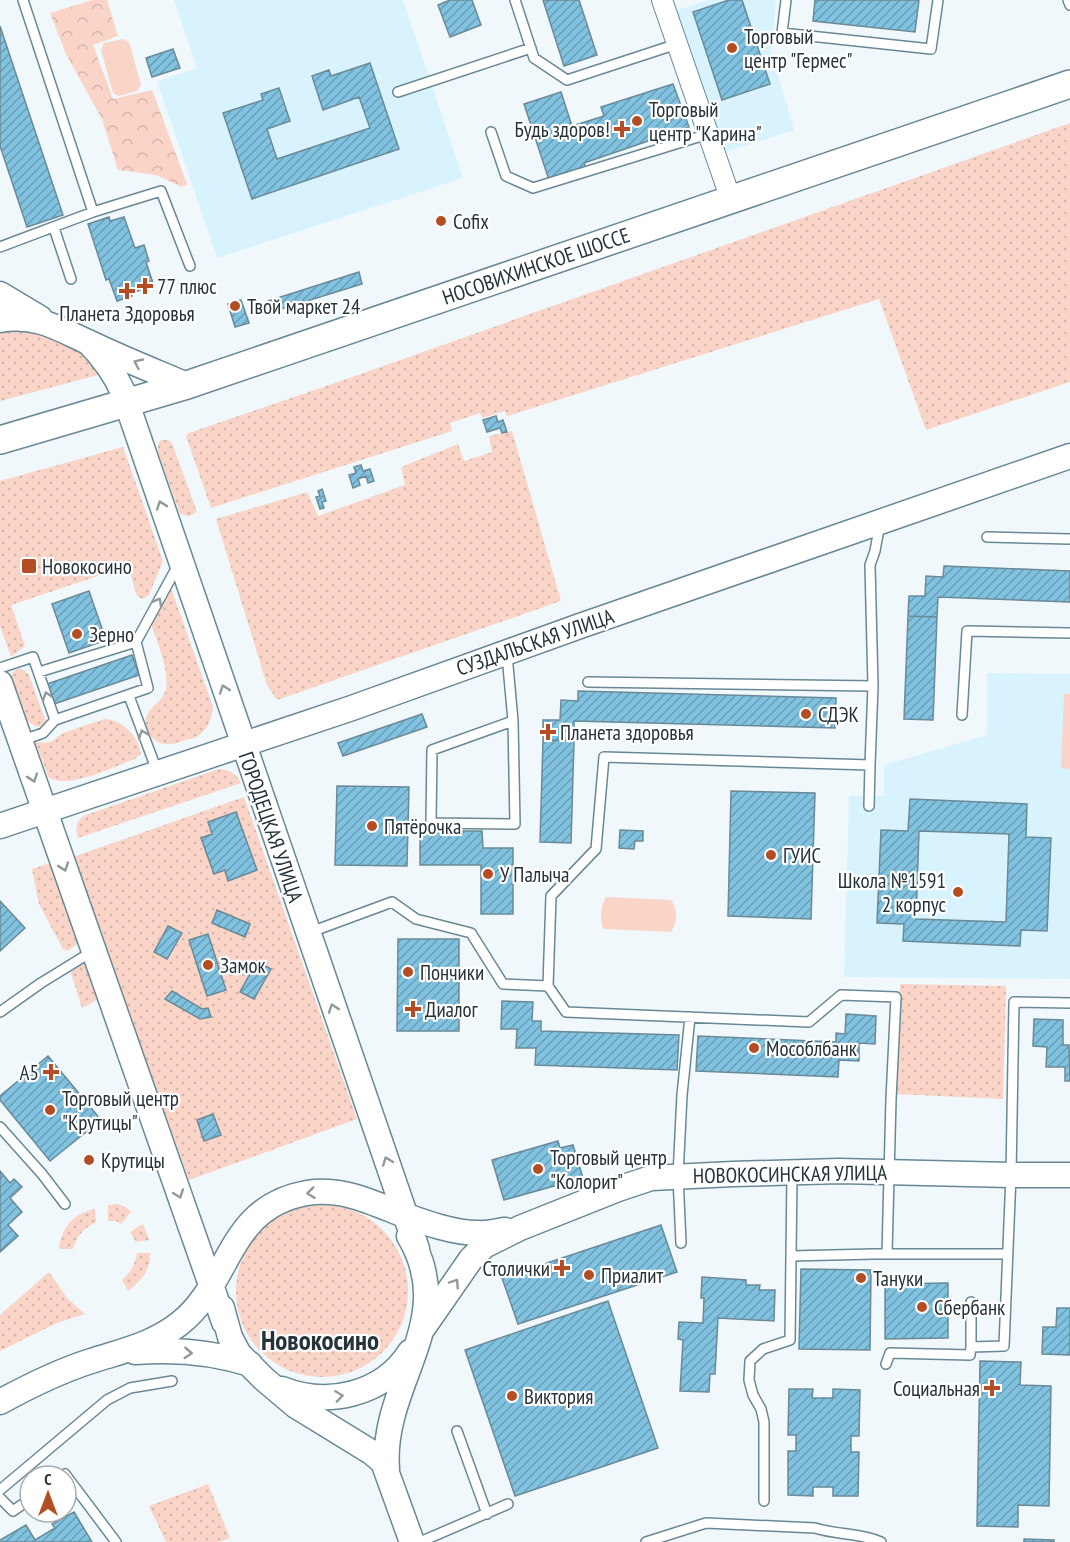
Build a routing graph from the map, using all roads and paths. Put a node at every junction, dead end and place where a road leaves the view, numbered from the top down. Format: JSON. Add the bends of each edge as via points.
{"nodes":[{"id":1,"x":23,"y":0,"type":"edge"},
{"id":2,"x":515,"y":0,"type":"edge"},
{"id":3,"x":786,"y":0,"type":"edge"},
{"id":4,"x":938,"y":0,"type":"edge"},
{"id":5,"x":1068,"y":0,"type":"edge"},
{"id":6,"x":667,"y":2,"type":"edge"},
{"id":7,"x":1070,"y":5,"type":"edge"},
{"id":8,"x":677,"y":44,"type":"junction"},
{"id":9,"x":531,"y":48,"type":"junction"},
{"id":10,"x":1070,"y":84,"type":"edge"},
{"id":11,"x":398,"y":92,"type":"dead end"},
{"id":12,"x":491,"y":132,"type":"dead end"},
{"id":13,"x":708,"y":134,"type":"junction"},
{"id":14,"x":731,"y":200,"type":"junction"},
{"id":15,"x":93,"y":212,"type":"junction"},
{"id":16,"x":54,"y":228,"type":"junction"},
{"id":17,"x":0,"y":248,"type":"edge"},
{"id":18,"x":190,"y":266,"type":"dead end"},
{"id":19,"x":71,"y":279,"type":"dead end"},
{"id":20,"x":0,"y":294,"type":"edge"},
{"id":21,"x":0,"y":320,"type":"edge"},
{"id":22,"x":56,"y":325,"type":"junction"},
{"id":23,"x":88,"y":342,"type":"junction"},
{"id":24,"x":187,"y":385,"type":"junction"},
{"id":25,"x":127,"y":404,"type":"junction"},
{"id":26,"x":0,"y":440,"type":"edge"},
{"id":27,"x":1070,"y":456,"type":"edge"},
{"id":28,"x":881,"y":521,"type":"junction"},
{"id":29,"x":987,"y":537,"type":"dead end"},
{"id":30,"x":1070,"y":540,"type":"edge"},
{"id":31,"x":180,"y":561,"type":"junction"},
{"id":32,"x":1070,"y":633,"type":"edge"},
{"id":33,"x":136,"y":642,"type":"junction"},
{"id":34,"x":507,"y":651,"type":"junction"},
{"id":35,"x":0,"y":668,"type":"edge"},
{"id":36,"x":39,"y":672,"type":"junction"},
{"id":37,"x":588,"y":682,"type":"dead end"},
{"id":38,"x":0,"y":683,"type":"edge"},
{"id":39,"x":873,"y":686,"type":"junction"},
{"id":40,"x":129,"y":696,"type":"junction"},
{"id":41,"x":963,"y":715,"type":"dead end"},
{"id":42,"x":55,"y":720,"type":"junction"},
{"id":43,"x":513,"y":721,"type":"junction"},
{"id":44,"x":20,"y":741,"type":"junction"},
{"id":45,"x":243,"y":744,"type":"junction"},
{"id":46,"x":870,"y":765,"type":"junction"},
{"id":47,"x":158,"y":773,"type":"junction"},
{"id":48,"x":869,"y":806,"type":"dead end"},
{"id":49,"x":45,"y":812,"type":"junction"},
{"id":50,"x":0,"y":826,"type":"edge"},
{"id":51,"x":307,"y":933,"type":"junction"},
{"id":52,"x":93,"y":951,"type":"junction"},
{"id":53,"x":548,"y":986,"type":"junction"},
{"id":54,"x":1070,"y":1003,"type":"edge"},
{"id":55,"x":0,"y":1012,"type":"edge"},
{"id":56,"x":690,"y":1017,"type":"junction"},
{"id":57,"x":1,"y":1130,"type":"edge"},
{"id":58,"x":888,"y":1171,"type":"junction"},
{"id":59,"x":792,"y":1172,"type":"junction"},
{"id":60,"x":1011,"y":1175,"type":"junction"},
{"id":61,"x":1070,"y":1175,"type":"edge"},
{"id":62,"x":678,"y":1176,"type":"junction"},
{"id":63,"x":368,"y":1201,"type":"junction"},
{"id":64,"x":65,"y":1204,"type":"dead end"},
{"id":65,"x":407,"y":1216,"type":"junction"},
{"id":66,"x":520,"y":1228,"type":"junction"},
{"id":67,"x":234,"y":1243,"type":"junction"},
{"id":68,"x":681,"y":1243,"type":"dead end"},
{"id":69,"x":417,"y":1249,"type":"junction"},
{"id":70,"x":887,"y":1254,"type":"junction"},
{"id":71,"x":1007,"y":1254,"type":"junction"},
{"id":72,"x":791,"y":1256,"type":"junction"},
{"id":73,"x":212,"y":1284,"type":"junction"},
{"id":74,"x":972,"y":1302,"type":"dead end"},
{"id":75,"x":224,"y":1322,"type":"junction"},
{"id":76,"x":419,"y":1337,"type":"junction"},
{"id":77,"x":970,"y":1347,"type":"junction"},
{"id":78,"x":109,"y":1356,"type":"junction"},
{"id":79,"x":886,"y":1364,"type":"dead end"},
{"id":80,"x":257,"y":1371,"type":"junction"},
{"id":81,"x":172,"y":1381,"type":"dead end"},
{"id":82,"x":0,"y":1402,"type":"edge"},
{"id":83,"x":457,"y":1431,"type":"dead end"},
{"id":84,"x":387,"y":1469,"type":"junction"},
{"id":85,"x":0,"y":1490,"type":"edge"},
{"id":86,"x":78,"y":1491,"type":"edge"},
{"id":87,"x":0,"y":1498,"type":"edge"},
{"id":88,"x":764,"y":1501,"type":"dead end"},
{"id":89,"x":508,"y":1504,"type":"dead end"},
{"id":90,"x":18,"y":1507,"type":"edge"},
{"id":91,"x":487,"y":1514,"type":"junction"},
{"id":92,"x":673,"y":1538,"type":"edge"},
{"id":93,"x":116,"y":1542,"type":"edge"},
{"id":94,"x":412,"y":1542,"type":"edge"},
{"id":95,"x":420,"y":1542,"type":"edge"},
{"id":96,"x":646,"y":1542,"type":"edge"},
{"id":97,"x":881,"y":1542,"type":"edge"}],
"edges":[{"from":1,"to":15,"type":"lane"},
{"from":2,"to":9,"type":"lane"},
{"from":3,"to":4,"type":"lane","via":[[782,33],[931,49]]},
{"from":5,"to":7,"type":"lane"},
{"from":6,"to":8,"type":"street"},
{"from":8,"to":9,"type":"lane","via":[[567,80],[534,58]]},
{"from":8,"to":13,"type":"street"},
{"from":9,"to":11,"type":"lane"},
{"from":10,"to":14,"type":"main road","name":"НОСОВИХИНСКОЕ ШОССЕ"},
{"from":12,"to":13,"type":"lane","via":[[506,176],[533,188]]},
{"from":13,"to":14,"type":"street"},
{"from":14,"to":24,"type":"main road","name":"НОСОВИХИНСКОЕ ШОССЕ"},
{"from":15,"to":16,"type":"lane"},
{"from":15,"to":18,"type":"lane","via":[[161,191]]},
{"from":16,"to":17,"type":"lane"},
{"from":16,"to":19,"type":"lane"},
{"from":20,"to":22,"type":"street"},
{"from":21,"to":22,"type":"street","via":[[21,318]]},
{"from":22,"to":23,"type":"street"},
{"from":24,"to":23,"type":"street","one_way":true},
{"from":23,"to":25,"type":"street","name":"ГОРОДЕЦКАЯ УЛИЦА","via":[[116,374]]},
{"from":24,"to":25,"type":"main road","name":"НОСОВИХИНСКОЕ ШОССЕ"},
{"from":25,"to":26,"type":"main road","name":"НОСОВИХИНСКОЕ ШОССЕ"},
{"from":31,"to":25,"type":"street","name":"ГОРОДЕЦКАЯ УЛИЦА","one_way":true},
{"from":27,"to":28,"type":"street","name":"СУЗДАЛЬСКАЯ УЛИЦА"},
{"from":28,"to":34,"type":"street","name":"СУЗДАЛЬСКАЯ УЛИЦА"},
{"from":28,"to":39,"type":"lane","via":[[870,565]]},
{"from":29,"to":30,"type":"lane"},
{"from":33,"to":31,"type":"lane","one_way":true},
{"from":45,"to":31,"type":"street","name":"ГОРОДЕЦКАЯ УЛИЦА","one_way":true},
{"from":32,"to":41,"type":"lane","via":[[966,631]]},
{"from":33,"to":36,"type":"lane"},
{"from":33,"to":40,"type":"lane","via":[[148,688]]},
{"from":34,"to":43,"type":"lane"},
{"from":34,"to":45,"type":"street","name":"СУЗДАЛЬСКАЯ УЛИЦА"},
{"from":35,"to":36,"type":"lane","via":[[33,657]]},
{"from":42,"to":36,"type":"lane","one_way":true},
{"from":37,"to":39,"type":"lane"},
{"from":38,"to":44,"type":"street"},
{"from":39,"to":46,"type":"lane"},
{"from":40,"to":42,"type":"lane"},
{"from":47,"to":40,"type":"lane","one_way":true},
{"from":42,"to":44,"type":"lane","via":[[43,733]]},
{"from":43,"to":43,"type":"lane","via":[[432,750],[431,823],[515,824]]},
{"from":44,"to":49,"type":"street","one_way":true},
{"from":45,"to":47,"type":"street","name":"СУЗДАЛЬСКАЯ УЛИЦА"},
{"from":45,"to":51,"type":"street","name":"ГОРОДЕЦКАЯ УЛИЦА"},
{"from":46,"to":48,"type":"lane"},
{"from":46,"to":53,"type":"lane","via":[[604,757],[596,849],[551,896]]},
{"from":47,"to":49,"type":"street","name":"СУЗДАЛЬСКАЯ УЛИЦА"},
{"from":49,"to":50,"type":"street","name":"СУЗДАЛЬСКАЯ УЛИЦА"},
{"from":49,"to":52,"type":"street","one_way":true},
{"from":51,"to":53,"type":"lane","via":[[392,902],[416,919],[471,933],[503,984]]},
{"from":65,"to":51,"type":"street","name":"ГОРОДЕЦКАЯ УЛИЦА","one_way":true},
{"from":52,"to":55,"type":"lane"},
{"from":52,"to":73,"type":"street","one_way":true},
{"from":53,"to":56,"type":"lane","via":[[566,1012]]},
{"from":54,"to":60,"type":"lane","via":[[1014,1002]]},
{"from":56,"to":58,"type":"lane","via":[[809,1022],[841,995],[896,997]]},
{"from":56,"to":62,"type":"lane"},
{"from":57,"to":64,"type":"lane"},
{"from":58,"to":59,"type":"street","name":"НОВОКОСИНСКАЯ УЛИЦА"},
{"from":58,"to":60,"type":"street","name":"НОВОКОСИНСКАЯ УЛИЦА"},
{"from":58,"to":70,"type":"lane"},
{"from":59,"to":62,"type":"street","name":"НОВОКОСИНСКАЯ УЛИЦА"},
{"from":59,"to":72,"type":"lane"},
{"from":60,"to":61,"type":"street","name":"НОВОКОСИНСКАЯ УЛИЦА"},
{"from":60,"to":71,"type":"lane"},
{"from":62,"to":66,"type":"street","name":"НОВОКОСИНСКАЯ УЛИЦА","via":[[651,1178]]},
{"from":62,"to":68,"type":"lane"},
{"from":63,"to":65,"type":"street"},
{"from":63,"to":67,"type":"street","one_way":true,"via":[[329,1191],[289,1197],[256,1217]]},
{"from":63,"to":69,"type":"street","via":[[398,1222]]},
{"from":65,"to":66,"type":"street","via":[[459,1231],[480,1233]]},
{"from":65,"to":69,"type":"street","name":"ГОРОДЕЦКАЯ УЛИЦА"},
{"from":76,"to":66,"type":"street","one_way":true,"via":[[471,1259],[484,1246]]},
{"from":67,"to":73,"type":"street"},
{"from":67,"to":75,"type":"street","via":[[222,1274]]},
{"from":69,"to":76,"type":"street","via":[[427,1283],[426,1315]]},
{"from":70,"to":71,"type":"lane"},
{"from":70,"to":72,"type":"lane"},
{"from":71,"to":77,"type":"lane","via":[[1004,1346]]},
{"from":72,"to":88,"type":"lane","via":[[790,1340],[763,1349],[750,1361],[749,1380],[764,1422]]},
{"from":73,"to":75,"type":"street"},
{"from":73,"to":78,"type":"street","via":[[179,1324],[151,1342]]},
{"from":74,"to":77,"type":"lane"},
{"from":75,"to":80,"type":"street","via":[[239,1354]]},
{"from":80,"to":76,"type":"street","one_way":true,"via":[[294,1394],[313,1398],[353,1394],[386,1378],[407,1357]]},
{"from":76,"to":84,"type":"street","via":[[388,1436]]},
{"from":77,"to":79,"type":"lane","via":[[970,1355],[890,1353]]},
{"from":78,"to":80,"type":"street","one_way":true,"via":[[143,1352],[223,1356]]},
{"from":78,"to":82,"type":"street"},
{"from":80,"to":84,"type":"street","via":[[307,1414],[378,1457]]},
{"from":81,"to":85,"type":"lane","via":[[130,1388],[107,1400]]},
{"from":83,"to":91,"type":"lane"},
{"from":84,"to":94,"type":"street"},
{"from":86,"to":93,"type":"lane"},
{"from":87,"to":90,"type":"lane","via":[[13,1511]]},
{"from":89,"to":91,"type":"lane"},
{"from":91,"to":95,"type":"lane"},
{"from":92,"to":96,"type":"lane"},
{"from":92,"to":97,"type":"lane","via":[[706,1523],[815,1528]]}]}
